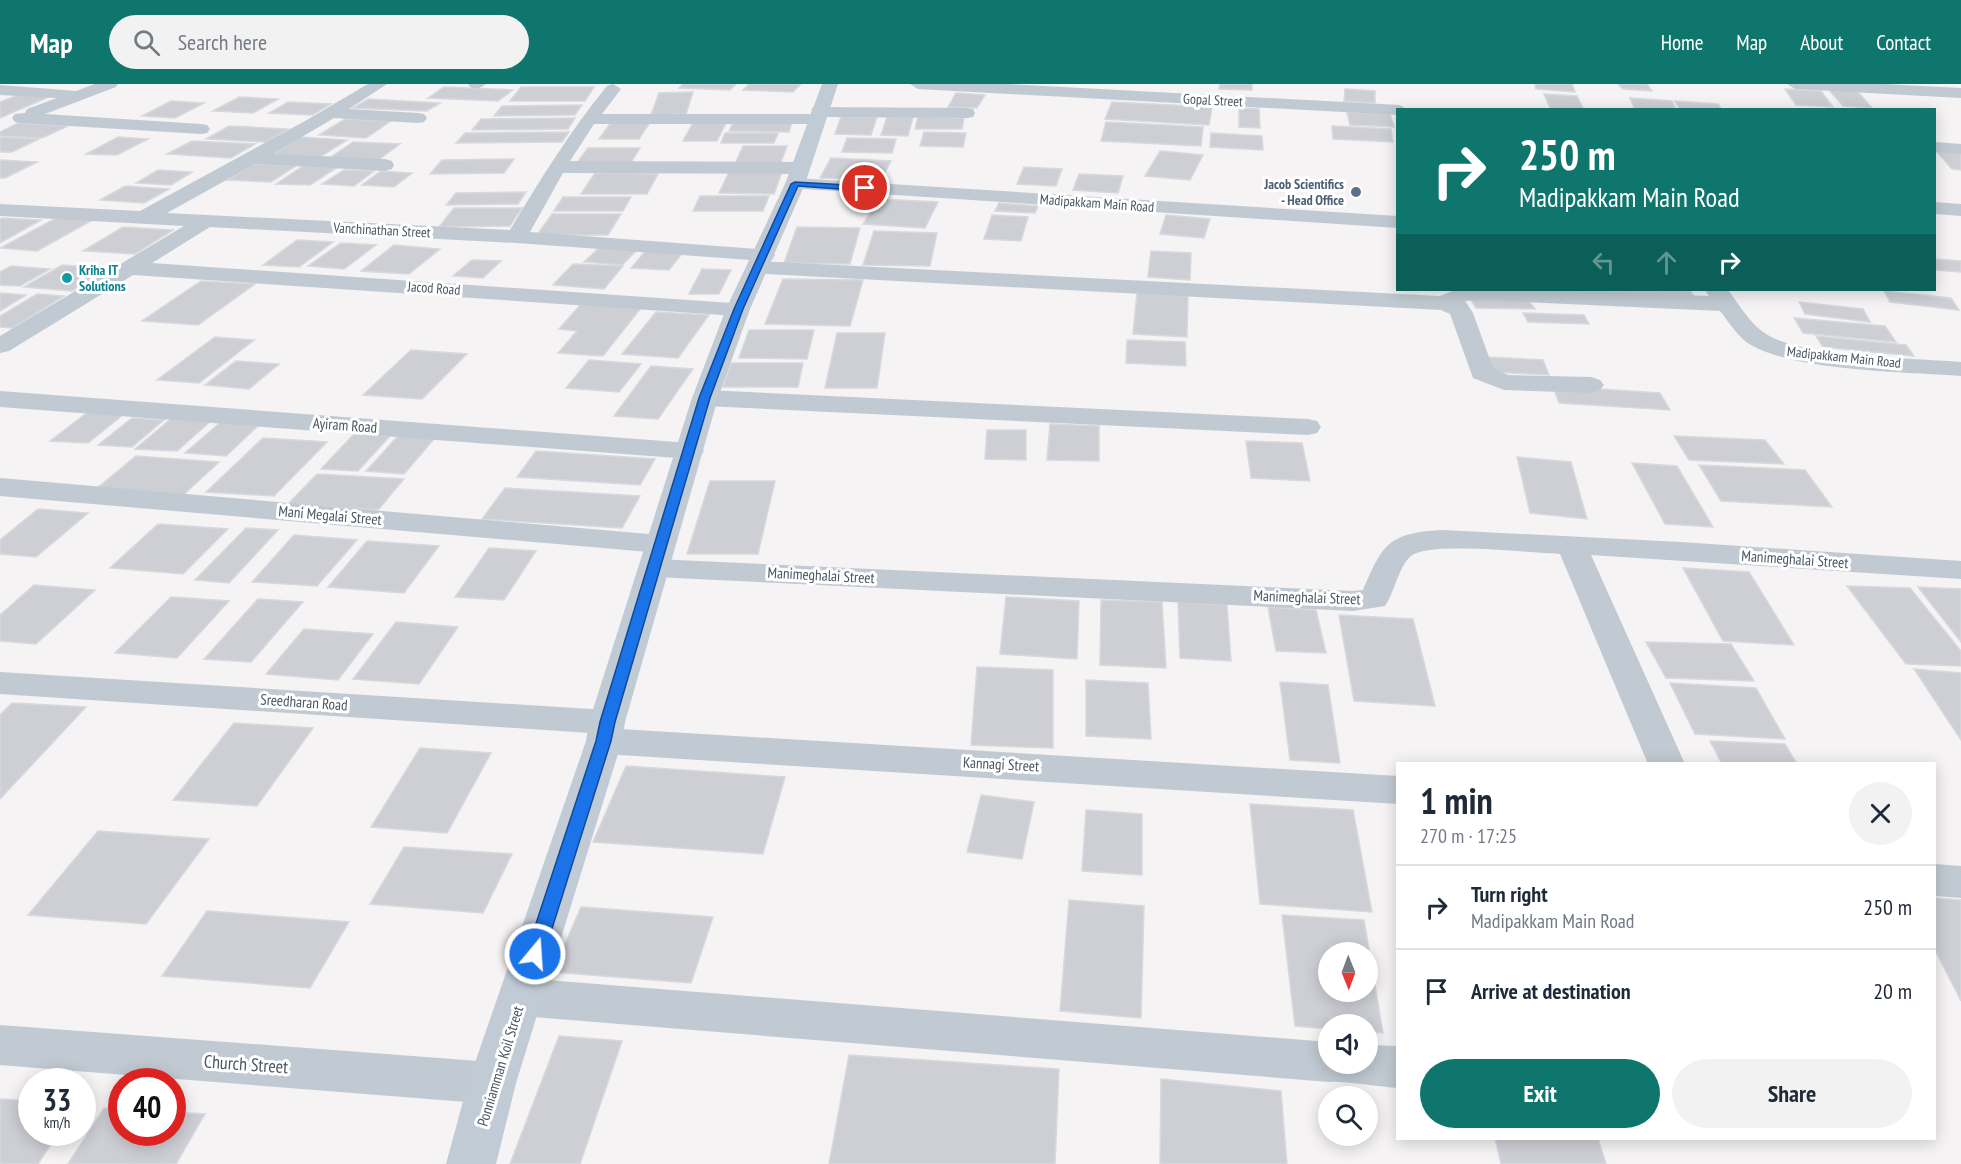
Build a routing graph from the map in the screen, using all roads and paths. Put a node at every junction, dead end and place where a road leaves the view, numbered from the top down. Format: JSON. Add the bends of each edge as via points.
{"nodes":[{"id":1,"x":110,"y":84,"type":"edge"},
{"id":2,"x":379,"y":84,"type":"edge"},
{"id":3,"x":830,"y":84,"type":"edge"},
{"id":4,"x":918,"y":84,"type":"edge"},
{"id":5,"x":1795,"y":84,"type":"edge"},
{"id":6,"x":614,"y":89,"type":"dead end"},
{"id":7,"x":0,"y":90,"type":"edge"},
{"id":8,"x":1961,"y":93,"type":"edge"},
{"id":9,"x":82,"y":95,"type":"junction"},
{"id":10,"x":1401,"y":101,"type":"edge"},
{"id":11,"x":332,"y":113,"type":"junction"},
{"id":12,"x":967,"y":113,"type":"dead end"},
{"id":13,"x":817,"y":115,"type":"junction"},
{"id":14,"x":418,"y":118,"type":"dead end"},
{"id":15,"x":589,"y":118,"type":"junction"},
{"id":16,"x":201,"y":129,"type":"dead end"},
{"id":17,"x":1936,"y":147,"type":"edge"},
{"id":18,"x":1961,"y":148,"type":"edge"},
{"id":19,"x":253,"y":158,"type":"junction"},
{"id":20,"x":385,"y":165,"type":"dead end"},
{"id":21,"x":556,"y":167,"type":"junction"},
{"id":22,"x":798,"y":176,"type":"junction"},
{"id":23,"x":0,"y":210,"type":"edge"},
{"id":24,"x":145,"y":218,"type":"junction"},
{"id":25,"x":206,"y":221,"type":"junction"},
{"id":26,"x":1396,"y":222,"type":"edge"},
{"id":27,"x":517,"y":237,"type":"junction"},
{"id":28,"x":760,"y":261,"type":"junction"},
{"id":29,"x":130,"y":268,"type":"junction"},
{"id":30,"x":1722,"y":297,"type":"edge"},
{"id":31,"x":1443,"y":303,"type":"junction"},
{"id":32,"x":738,"y":309,"type":"junction"},
{"id":33,"x":1,"y":345,"type":"edge"},
{"id":34,"x":1961,"y":369,"type":"edge"},
{"id":35,"x":1591,"y":385,"type":"dead end"},
{"id":36,"x":705,"y":398,"type":"junction"},
{"id":37,"x":0,"y":399,"type":"edge"},
{"id":38,"x":1308,"y":427,"type":"dead end"},
{"id":39,"x":690,"y":451,"type":"junction"},
{"id":40,"x":0,"y":487,"type":"edge"},
{"id":41,"x":1571,"y":544,"type":"junction"},
{"id":42,"x":658,"y":556,"type":"junction"},
{"id":43,"x":1961,"y":570,"type":"edge"},
{"id":44,"x":0,"y":683,"type":"edge"},
{"id":45,"x":606,"y":731,"type":"junction"},
{"id":46,"x":1666,"y":762,"type":"edge"},
{"id":47,"x":1396,"y":790,"type":"edge"},
{"id":48,"x":1936,"y":879,"type":"edge"},
{"id":49,"x":1961,"y":882,"type":"edge"},
{"id":50,"x":521,"y":997,"type":"junction"},
{"id":51,"x":0,"y":1045,"type":"edge"},
{"id":52,"x":1318,"y":1061,"type":"edge"},
{"id":53,"x":1378,"y":1066,"type":"edge"},
{"id":54,"x":1396,"y":1068,"type":"edge"},
{"id":55,"x":492,"y":1083,"type":"junction"},
{"id":56,"x":471,"y":1164,"type":"edge"}],
"edges":[{"from":1,"to":9,"type":"street"},
{"from":2,"to":11,"type":"street"},
{"from":3,"to":13,"type":"street","name":"Ponniamman Koil Street"},
{"from":4,"to":10,"type":"street","name":"Gopal Street"},
{"from":5,"to":8,"type":"street"},
{"from":6,"to":15,"type":"street"},
{"from":7,"to":9,"type":"street"},
{"from":9,"to":16,"type":"street","via":[[15,120]]},
{"from":11,"to":14,"type":"street"},
{"from":11,"to":19,"type":"street"},
{"from":12,"to":13,"type":"street"},
{"from":13,"to":15,"type":"street"},
{"from":13,"to":22,"type":"street","name":"Ponniamman Koil Street"},
{"from":15,"to":21,"type":"street"},
{"from":17,"to":18,"type":"street"},
{"from":19,"to":20,"type":"street"},
{"from":19,"to":24,"type":"street"},
{"from":21,"to":22,"type":"street","name":"Madipakkam Main Road"},
{"from":21,"to":27,"type":"street"},
{"from":22,"to":26,"type":"street","name":"Madipakkam Main Road"},
{"from":22,"to":28,"type":"street","name":"Ponniamman Koil Street"},
{"from":23,"to":24,"type":"street","name":"Vanchinathan Street"},
{"from":24,"to":25,"type":"street","name":"Vanchinathan Street"},
{"from":25,"to":27,"type":"street","name":"Vanchinathan Street"},
{"from":25,"to":29,"type":"street"},
{"from":27,"to":28,"type":"street","name":"Vanchinathan Street"},
{"from":28,"to":31,"type":"street","name":"Vanchinathan Street"},
{"from":28,"to":32,"type":"street","name":"Ponniamman Koil Street"},
{"from":29,"to":32,"type":"street","name":"Jacod Road"},
{"from":29,"to":33,"type":"street"},
{"from":30,"to":31,"type":"street","name":"Vanchinathan Street","via":[[1482,293]]},
{"from":30,"to":34,"type":"street","name":"Madipakkam Main Road","via":[[1757,339],[1773,348]]},
{"from":31,"to":35,"type":"street","via":[[1461,313],[1482,373],[1492,379]]},
{"from":32,"to":36,"type":"street","name":"Ponniamman Koil Street"},
{"from":36,"to":38,"type":"street"},
{"from":36,"to":39,"type":"street","name":"Ponniamman Koil Street"},
{"from":37,"to":39,"type":"street","name":"Ayiram Road"},
{"from":39,"to":42,"type":"street","name":"Ponniamman Koil Street"},
{"from":40,"to":42,"type":"street","name":"Mani Megalai Street"},
{"from":41,"to":42,"type":"street","name":"Manimeghalai Street","via":[[1434,540],[1407,544],[1394,553],[1374,599],[1353,602]]},
{"from":41,"to":43,"type":"street","name":"Manimeghalai Street"},
{"from":41,"to":46,"type":"street"},
{"from":42,"to":45,"type":"street","name":"Ponniamman Koil Street"},
{"from":44,"to":45,"type":"street","name":"Sreedharan Road"},
{"from":45,"to":47,"type":"street","name":"Kannagi Street"},
{"from":45,"to":50,"type":"street","name":"Ponniamman Koil Street"},
{"from":48,"to":49,"type":"street"},
{"from":50,"to":52,"type":"street"},
{"from":50,"to":55,"type":"street","name":"Ponniamman Koil Street"},
{"from":51,"to":55,"type":"street","name":"Church Street"},
{"from":53,"to":54,"type":"street"},
{"from":55,"to":56,"type":"street","name":"Ponniamman Koil Street"}]}
